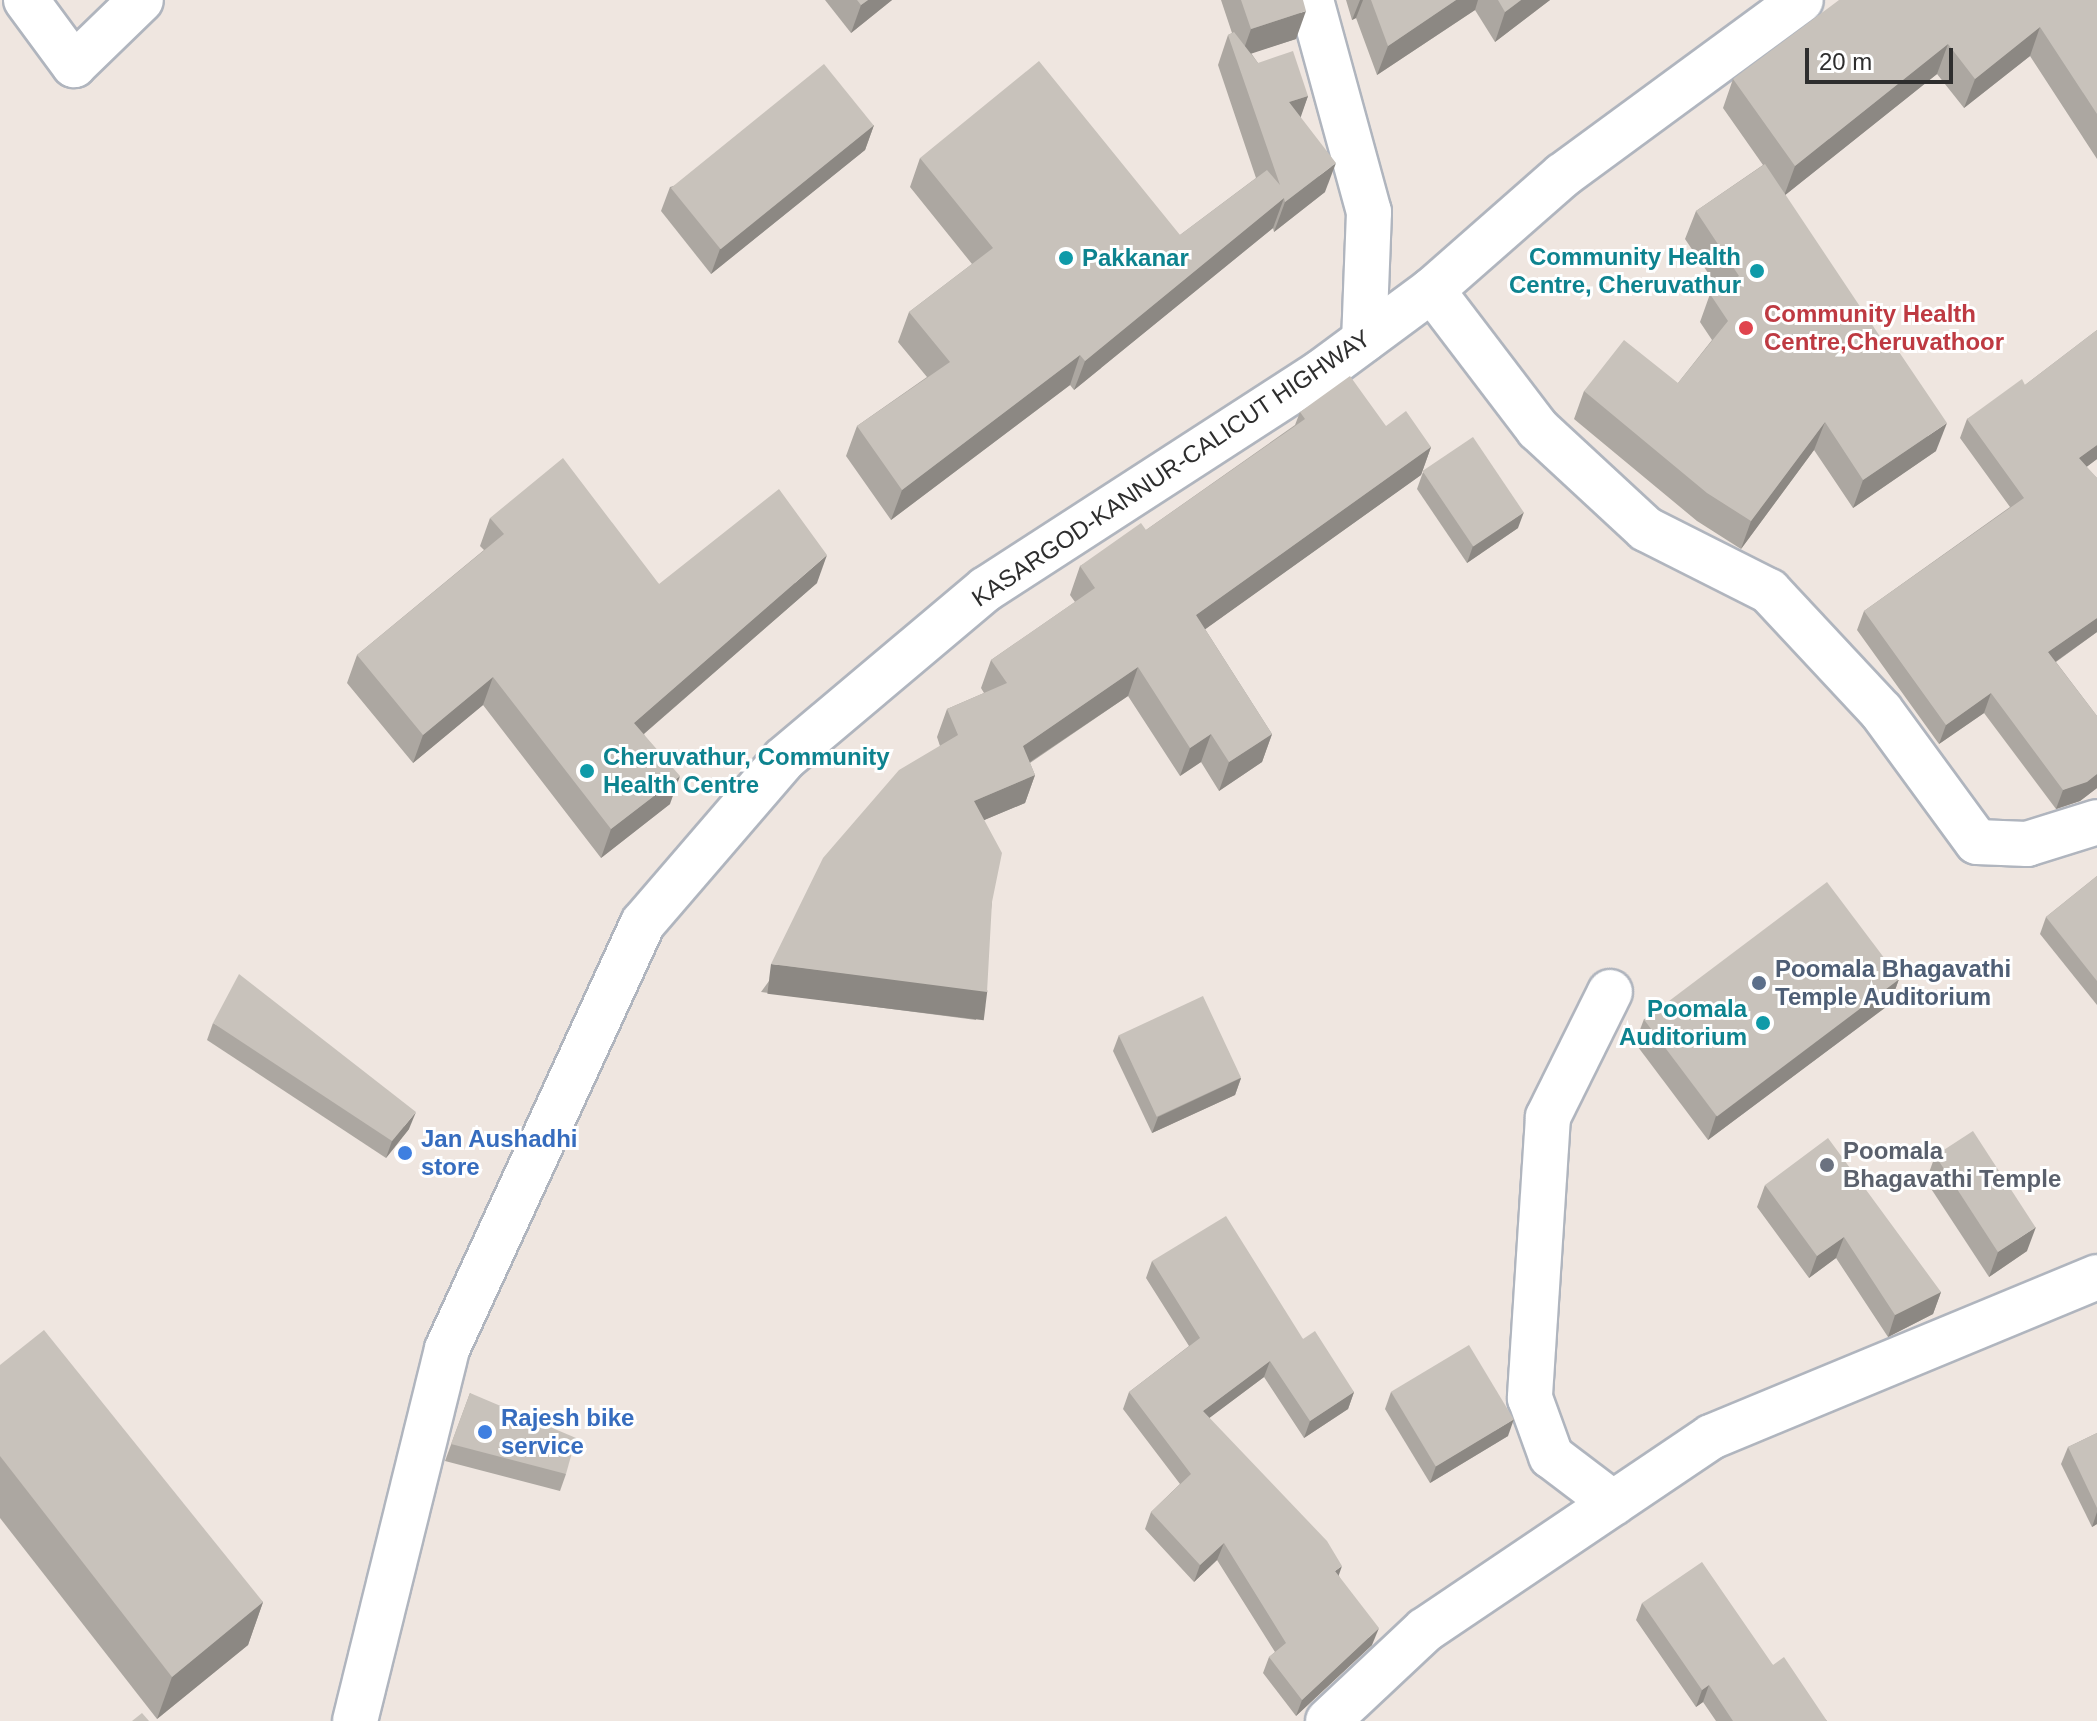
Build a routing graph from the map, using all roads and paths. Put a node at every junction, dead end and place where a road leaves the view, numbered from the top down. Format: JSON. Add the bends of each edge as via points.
{"nodes":[{"id":1,"x":26,"y":0,"type":"edge"},
{"id":2,"x":141,"y":0,"type":"edge"},
{"id":3,"x":1311,"y":0,"type":"edge"},
{"id":4,"x":1801,"y":0,"type":"edge"},
{"id":5,"x":1432,"y":290,"type":"junction"},
{"id":6,"x":1364,"y":340,"type":"junction"},
{"id":7,"x":2097,"y":822,"type":"edge"},
{"id":8,"x":1610,"y":992,"type":"dead end"},
{"id":9,"x":2097,"y":1277,"type":"edge"},
{"id":10,"x":1613,"y":1503,"type":"junction"},
{"id":11,"x":355,"y":1721,"type":"edge"},
{"id":12,"x":1328,"y":1721,"type":"edge"}],
"edges":[{"from":1,"to":2,"type":"street","via":[[74,65]]},
{"from":3,"to":6,"type":"street","via":[[1369,212]]},
{"from":4,"to":5,"type":"street","name":"KASARGOD-KANNUR-CALICUT HIGHWAY","via":[[1563,175]]},
{"from":5,"to":6,"type":"street","name":"KASARGOD-KANNUR-CALICUT HIGHWAY"},
{"from":5,"to":7,"type":"street","via":[[1538,429],[1646,529],[1769,591],[1881,711],[1977,842],[2027,844]]},
{"from":6,"to":11,"type":"street","name":"KASARGOD-KANNUR-CALICUT HIGHWAY","via":[[986,589],[784,759],[643,923],[447,1349]]},
{"from":8,"to":10,"type":"street","via":[[1548,1117],[1530,1398],[1551,1456]]},
{"from":9,"to":10,"type":"street","via":[[1711,1437]]},
{"from":10,"to":12,"type":"street","via":[[1425,1630]]}]}
